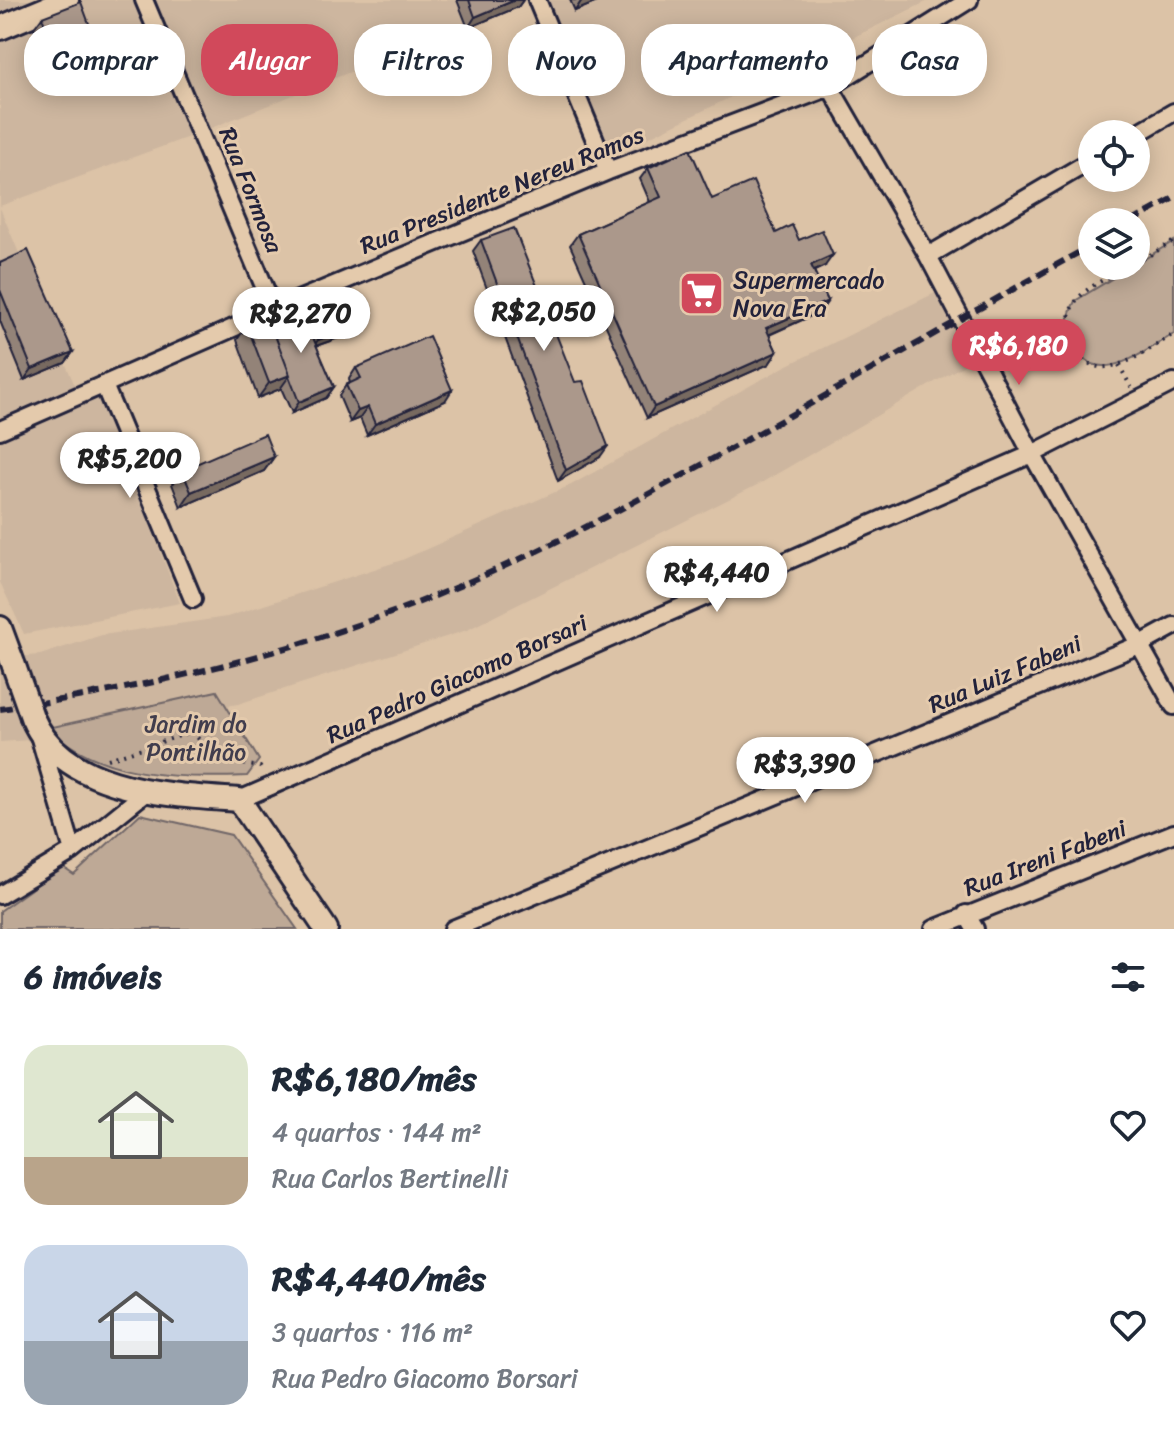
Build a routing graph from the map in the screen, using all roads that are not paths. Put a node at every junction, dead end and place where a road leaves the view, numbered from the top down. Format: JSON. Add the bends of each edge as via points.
{"nodes":[{"id":1,"x":67,"y":0,"type":"edge"},
{"id":2,"x":144,"y":0,"type":"edge"},
{"id":3,"x":537,"y":0,"type":"edge"},
{"id":4,"x":964,"y":1,"type":"edge"},
{"id":5,"x":0,"y":28,"type":"edge"},
{"id":6,"x":856,"y":70,"type":"edge"},
{"id":7,"x":806,"y":96,"type":"edge"},
{"id":8,"x":835,"y":96,"type":"edge"},
{"id":9,"x":1174,"y":112,"type":"edge"},
{"id":10,"x":1150,"y":126,"type":"edge"},
{"id":11,"x":1078,"y":168,"type":"edge"},
{"id":12,"x":608,"y":171,"type":"junction"},
{"id":13,"x":928,"y":256,"type":"junction"},
{"id":14,"x":274,"y":310,"type":"junction"},
{"id":15,"x":1174,"y":382,"type":"edge"},
{"id":16,"x":104,"y":385,"type":"junction"},
{"id":17,"x":0,"y":430,"type":"edge"},
{"id":18,"x":1032,"y":454,"type":"junction"},
{"id":19,"x":193,"y":599,"type":"dead end"},
{"id":20,"x":1174,"y":626,"type":"edge"},
{"id":21,"x":0,"y":628,"type":"edge"},
{"id":22,"x":1141,"y":644,"type":"junction"},
{"id":23,"x":1174,"y":706,"type":"edge"},
{"id":24,"x":35,"y":725,"type":"junction"},
{"id":25,"x":145,"y":793,"type":"junction"},
{"id":26,"x":239,"y":800,"type":"junction"},
{"id":27,"x":1174,"y":833,"type":"edge"},
{"id":28,"x":73,"y":851,"type":"junction"},
{"id":29,"x":0,"y":895,"type":"edge"},
{"id":30,"x":966,"y":914,"type":"junction"},
{"id":31,"x":326,"y":929,"type":"edge"},
{"id":32,"x":453,"y":929,"type":"edge"},
{"id":33,"x":934,"y":929,"type":"edge"},
{"id":34,"x":975,"y":929,"type":"edge"}],
"edges":[{"from":1,"to":5,"type":"main road"},
{"from":2,"to":14,"type":"street","name":"Rua Formosa"},
{"from":3,"to":12,"type":"street"},
{"from":4,"to":6,"type":"street","name":"Rua Presidente Nereu Ramos"},
{"from":7,"to":12,"type":"street","name":"Rua Presidente Nereu Ramos"},
{"from":8,"to":13,"type":"street"},
{"from":9,"to":10,"type":"street"},
{"from":11,"to":13,"type":"street"},
{"from":12,"to":14,"type":"street","name":"Rua Presidente Nereu Ramos"},
{"from":13,"to":18,"type":"street"},
{"from":14,"to":16,"type":"street","name":"Rua Presidente Nereu Ramos"},
{"from":15,"to":18,"type":"street","name":"Rua Pedro Giacomo Borsari"},
{"from":16,"to":17,"type":"street","name":"Rua Presidente Nereu Ramos"},
{"from":16,"to":19,"type":"street"},
{"from":18,"to":22,"type":"street"},
{"from":18,"to":26,"type":"street","name":"Rua Pedro Giacomo Borsari"},
{"from":20,"to":22,"type":"street","name":"Rua Luiz Fabeni"},
{"from":21,"to":24,"type":"main road","bridge":true},
{"from":22,"to":23,"type":"street"},
{"from":22,"to":32,"type":"street","name":"Rua Luiz Fabeni"},
{"from":24,"to":25,"type":"main road","via":[[67,759]]},
{"from":24,"to":28,"type":"street"},
{"from":25,"to":26,"type":"main road"},
{"from":25,"to":28,"type":"street"},
{"from":26,"to":31,"type":"main road"},
{"from":27,"to":30,"type":"street","name":"Rua Ireni Fabeni"},
{"from":28,"to":29,"type":"street"},
{"from":30,"to":33,"type":"street","name":"Rua Ireni Fabeni"},
{"from":30,"to":34,"type":"street"}]}
